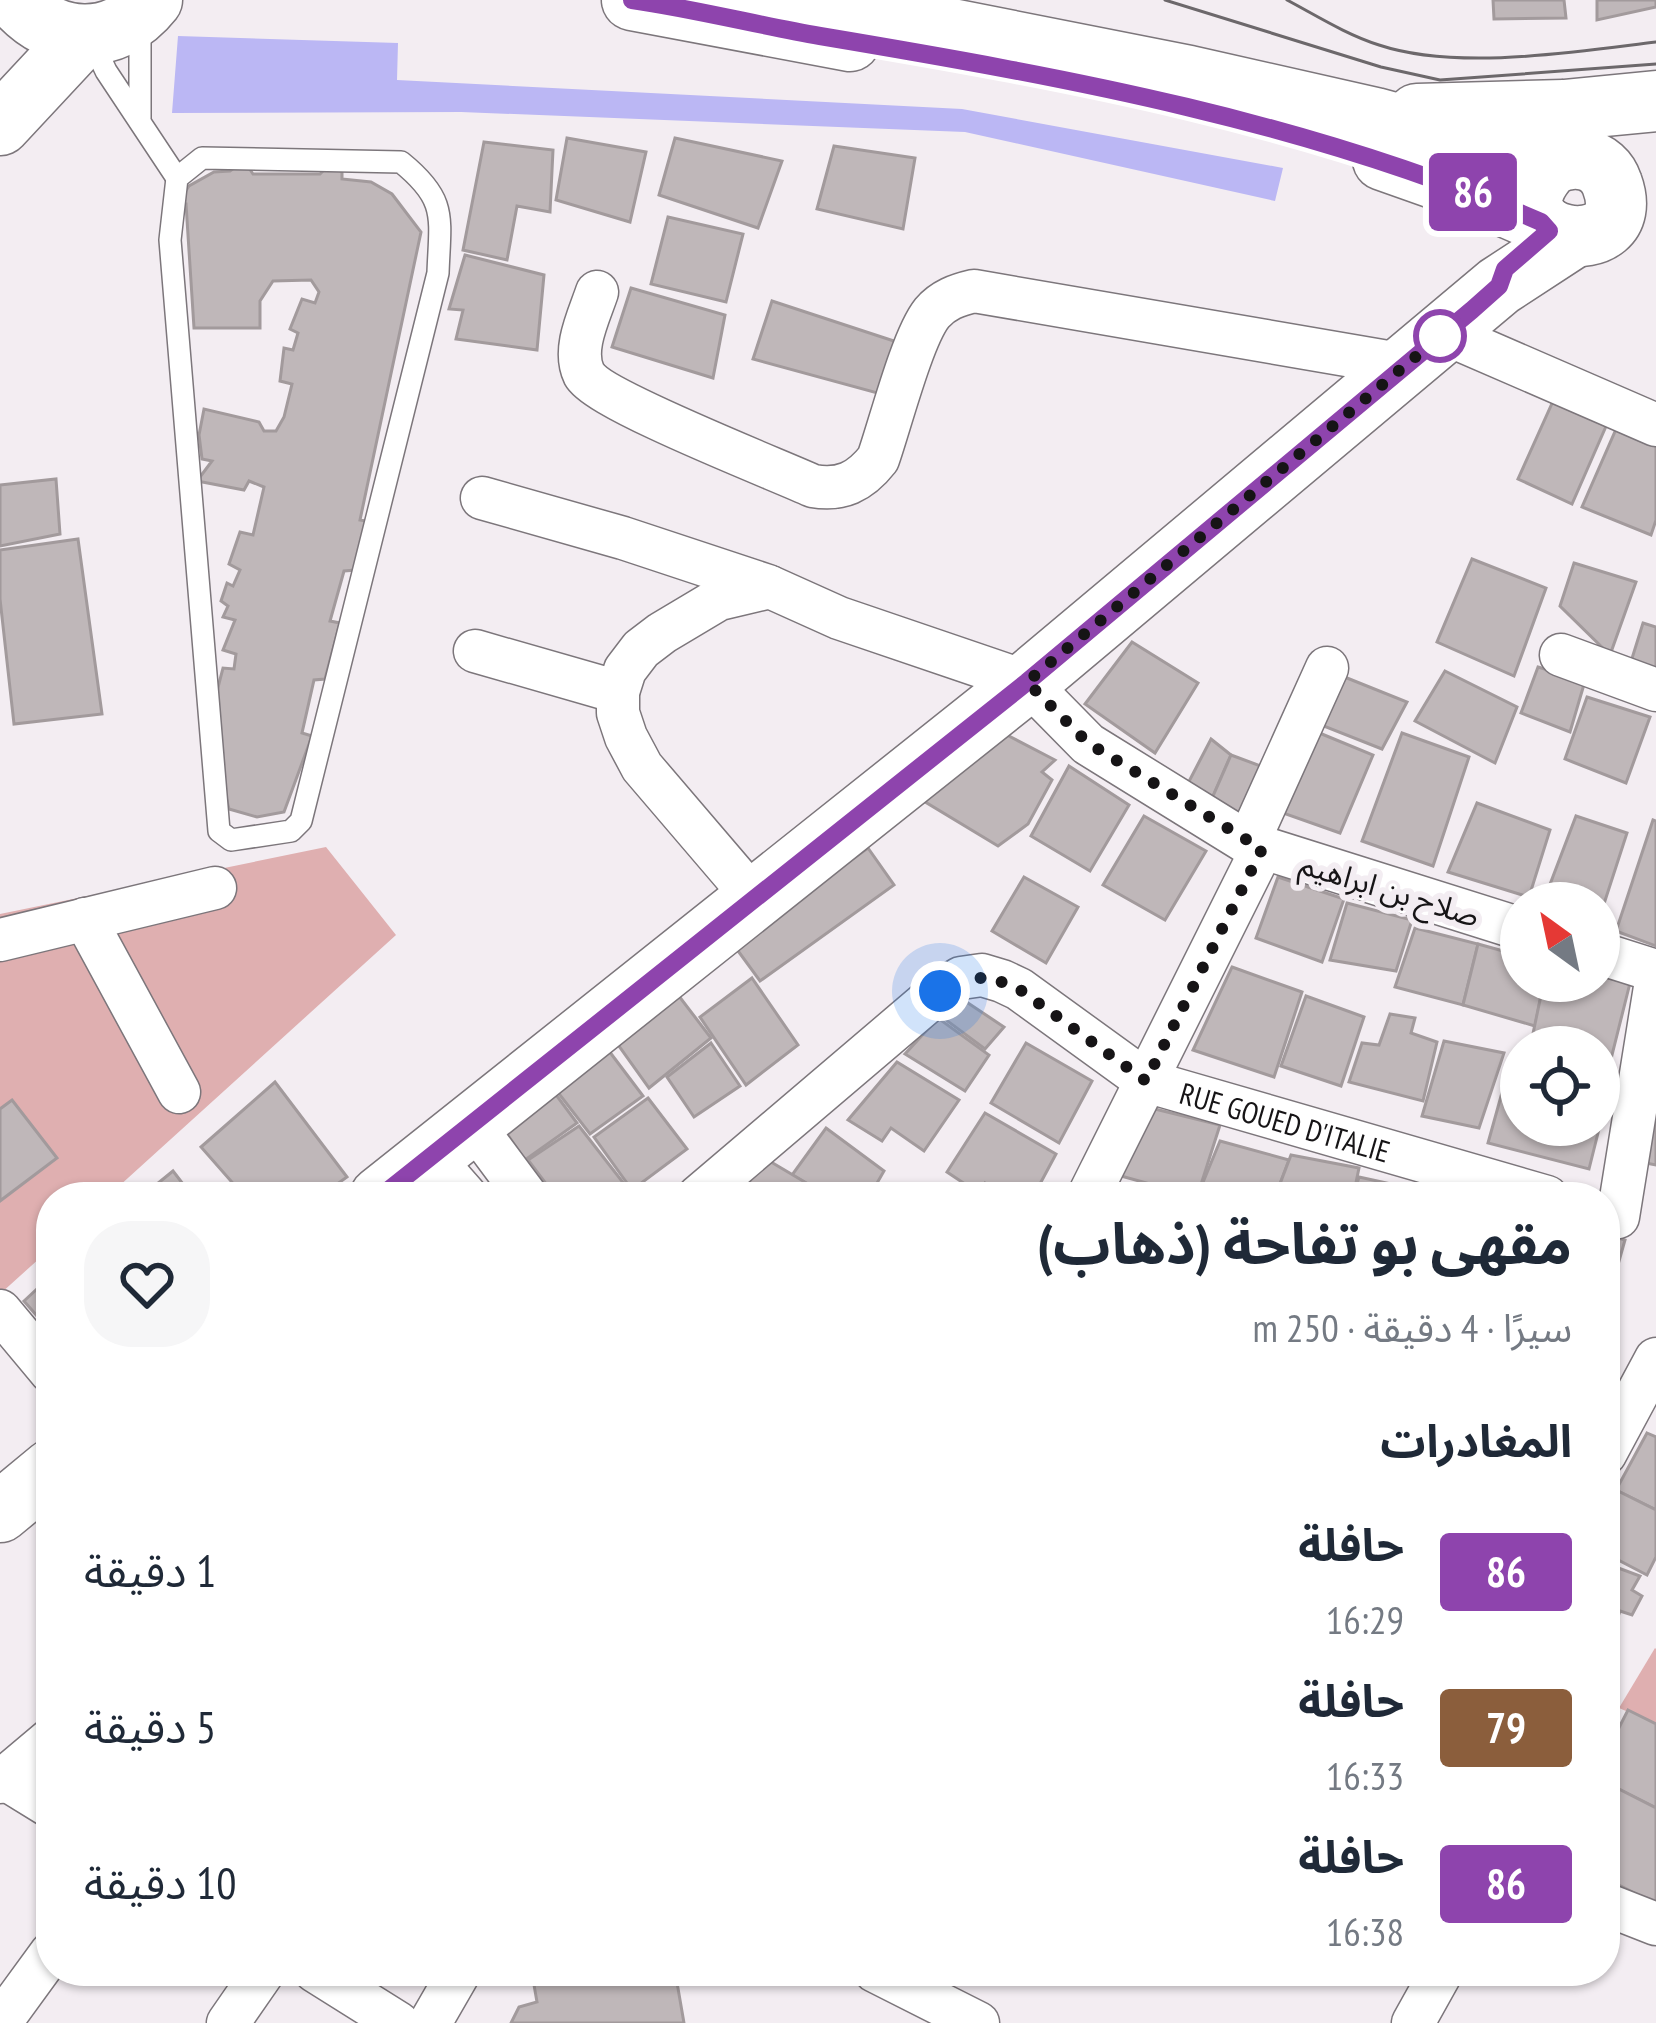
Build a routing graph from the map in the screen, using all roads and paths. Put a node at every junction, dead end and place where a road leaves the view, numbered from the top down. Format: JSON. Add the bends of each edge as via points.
{"nodes":[{"id":1,"x":632,"y":0,"type":"edge"},
{"id":2,"x":805,"y":0,"type":"edge"},
{"id":3,"x":16,"y":1,"type":"edge"},
{"id":4,"x":116,"y":22,"type":"edge"},
{"id":5,"x":0,"y":91,"type":"edge"},
{"id":6,"x":1656,"y":101,"type":"edge"},
{"id":7,"x":1375,"y":118,"type":"junction"},
{"id":8,"x":140,"y":119,"type":"junction"},
{"id":9,"x":0,"y":124,"type":"edge"},
{"id":10,"x":1656,"y":154,"type":"edge"},
{"id":11,"x":177,"y":178,"type":"junction"},
{"id":12,"x":1583,"y":205,"type":"edge"},
{"id":13,"x":596,"y":292,"type":"dead end"},
{"id":14,"x":1424,"y":349,"type":"junction"},
{"id":15,"x":1656,"y":425,"type":"edge"},
{"id":16,"x":482,"y":498,"type":"dead end"},
{"id":17,"x":770,"y":586,"type":"junction"},
{"id":18,"x":475,"y":651,"type":"dead end"},
{"id":19,"x":1561,"y":656,"type":"dead end"},
{"id":20,"x":1327,"y":668,"type":"dead end"},
{"id":21,"x":1027,"y":682,"type":"junction"},
{"id":22,"x":1656,"y":690,"type":"edge"},
{"id":23,"x":618,"y":692,"type":"junction"},
{"id":24,"x":1255,"y":846,"type":"junction"},
{"id":25,"x":215,"y":888,"type":"dead end"},
{"id":26,"x":754,"y":898,"type":"junction"},
{"id":27,"x":86,"y":919,"type":"junction"},
{"id":28,"x":1500,"y":922,"type":"edge"},
{"id":29,"x":0,"y":940,"type":"edge"},
{"id":30,"x":1620,"y":960,"type":"edge"},
{"id":31,"x":1656,"y":971,"type":"edge"},
{"id":32,"x":1656,"y":981,"type":"edge"},
{"id":33,"x":1146,"y":1081,"type":"junction"},
{"id":34,"x":178,"y":1092,"type":"dead end"},
{"id":35,"x":456,"y":1159,"type":"edge"},
{"id":36,"x":410,"y":1182,"type":"edge"},
{"id":37,"x":499,"y":1182,"type":"edge"},
{"id":38,"x":716,"y":1182,"type":"edge"},
{"id":39,"x":1096,"y":1182,"type":"edge"},
{"id":40,"x":1495,"y":1182,"type":"edge"},
{"id":41,"x":1626,"y":1220,"type":"edge"},
{"id":42,"x":0,"y":1311,"type":"edge"},
{"id":43,"x":36,"y":1354,"type":"edge"},
{"id":44,"x":1656,"y":1359,"type":"edge"},
{"id":45,"x":1620,"y":1426,"type":"edge"},
{"id":46,"x":36,"y":1483,"type":"edge"},
{"id":47,"x":0,"y":1512,"type":"edge"},
{"id":48,"x":36,"y":1752,"type":"edge"},
{"id":49,"x":2,"y":1780,"type":"edge"},
{"id":50,"x":36,"y":1799,"type":"edge"},
{"id":51,"x":1620,"y":1910,"type":"edge"},
{"id":52,"x":1656,"y":1924,"type":"edge"},
{"id":53,"x":36,"y":1974,"type":"edge"},
{"id":54,"x":254,"y":1986,"type":"edge"},
{"id":55,"x":339,"y":1986,"type":"edge"},
{"id":56,"x":451,"y":1986,"type":"edge"},
{"id":57,"x":904,"y":1986,"type":"edge"},
{"id":58,"x":1434,"y":1986,"type":"edge"},
{"id":59,"x":0,"y":2023,"type":"edge"},
{"id":60,"x":228,"y":2023,"type":"edge"},
{"id":61,"x":398,"y":2023,"type":"edge"},
{"id":62,"x":430,"y":2023,"type":"edge"},
{"id":63,"x":978,"y":2023,"type":"edge"},
{"id":64,"x":1413,"y":2023,"type":"edge"}],
"edges":[{"from":1,"to":12,"type":"main road","via":[[1009,69]]},
{"from":2,"to":7,"type":"main road"},
{"from":3,"to":4,"type":"main road","via":[[58,32]]},
{"from":3,"to":5,"type":"main road"},
{"from":4,"to":8,"type":"lane"},
{"from":4,"to":8,"type":"lane","via":[[106,71]]},
{"from":4,"to":9,"type":"main road"},
{"from":6,"to":7,"type":"main road"},
{"from":7,"to":12,"type":"main road"},
{"from":8,"to":11,"type":"lane"},
{"from":10,"to":12,"type":"main road"},
{"from":11,"to":11,"type":"lane","via":[[170,240],[219,831],[231,840],[291,831],[301,821],[438,274],[440,207],[401,162],[202,158]]},
{"from":12,"to":14,"type":"main road"},
{"from":13,"to":14,"type":"street","via":[[580,360],[591,383],[832,489],[866,474],[878,459],[922,331],[958,295]]},
{"from":14,"to":15,"type":"street"},
{"from":14,"to":21,"type":"main road"},
{"from":16,"to":17,"type":"street"},
{"from":17,"to":21,"type":"street","via":[[838,618]]},
{"from":17,"to":23,"type":"street","via":[[719,598],[662,633],[641,649]]},
{"from":18,"to":23,"type":"street"},
{"from":19,"to":22,"type":"street"},
{"from":20,"to":24,"type":"street"},
{"from":21,"to":24,"type":"street","name":"صلاح بن ابراهيم","via":[[1088,743]]},
{"from":21,"to":26,"type":"main road"},
{"from":23,"to":26,"type":"street","via":[[618,713],[642,767]]},
{"from":24,"to":28,"type":"street","name":"صلاح بن ابراهيم"},
{"from":24,"to":33,"type":"street"},
{"from":25,"to":27,"type":"street"},
{"from":26,"to":35,"type":"main road"},
{"from":27,"to":29,"type":"street"},
{"from":27,"to":34,"type":"street"},
{"from":30,"to":31,"type":"street"},
{"from":32,"to":41,"type":"street"},
{"from":33,"to":38,"type":"street","name":"RUE GOUED D'ITALIE","via":[[1019,989],[982,975],[961,978]]},
{"from":33,"to":39,"type":"street"},
{"from":33,"to":40,"type":"street","name":"RUE GOUED D'ITALIE"},
{"from":35,"to":36,"type":"main road"},
{"from":35,"to":37,"type":"street"},
{"from":42,"to":43,"type":"street"},
{"from":44,"to":45,"type":"street"},
{"from":46,"to":47,"type":"main road"},
{"from":48,"to":49,"type":"street"},
{"from":49,"to":50,"type":"street"},
{"from":51,"to":52,"type":"street"},
{"from":53,"to":59,"type":"street"},
{"from":54,"to":60,"type":"street"},
{"from":55,"to":61,"type":"street"},
{"from":56,"to":62,"type":"street"},
{"from":57,"to":63,"type":"street"},
{"from":58,"to":64,"type":"street"}]}
